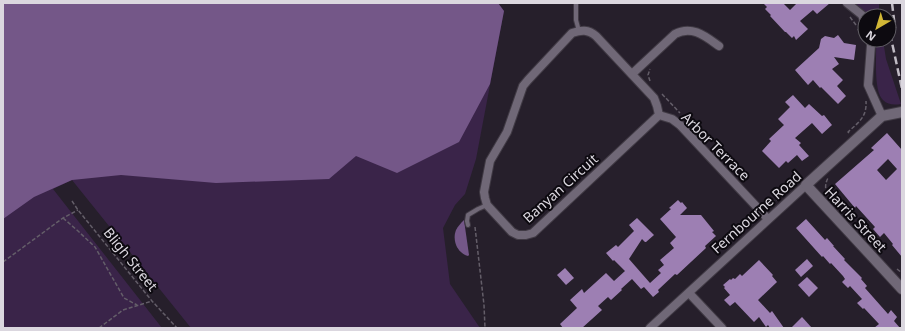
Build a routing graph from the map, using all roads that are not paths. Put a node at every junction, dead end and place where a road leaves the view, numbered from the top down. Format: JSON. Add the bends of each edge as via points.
{"nodes":[{"id":1,"x":576,"y":3,"type":"edge"},
{"id":2,"x":847,"y":3,"type":"edge"},
{"id":3,"x":857,"y":11,"type":"edge"},
{"id":4,"x":579,"y":31,"type":"junction"},
{"id":5,"x":719,"y":46,"type":"dead end"},
{"id":6,"x":871,"y":48,"type":"edge"},
{"id":7,"x":632,"y":74,"type":"junction"},
{"id":8,"x":900,"y":113,"type":"edge"},
{"id":9,"x":659,"y":115,"type":"junction"},
{"id":10,"x":882,"y":116,"type":"junction"},
{"id":11,"x":806,"y":185,"type":"junction"},
{"id":12,"x":487,"y":204,"type":"junction"},
{"id":13,"x":768,"y":219,"type":"junction"},
{"id":14,"x":468,"y":225,"type":"dead end"},
{"id":15,"x":902,"y":289,"type":"edge"},
{"id":16,"x":689,"y":293,"type":"junction"},
{"id":17,"x":650,"y":328,"type":"edge"},
{"id":18,"x":722,"y":328,"type":"edge"}],
"edges":[{"from":1,"to":4,"type":"lane"},
{"from":2,"to":3,"type":"street"},
{"from":4,"to":7,"type":"street","name":"Arbor Terrace","via":[[585,30],[594,34]]},
{"from":4,"to":12,"type":"street","via":[[572,33],[523,86],[507,132],[490,161],[484,192]]},
{"from":5,"to":7,"type":"street","via":[[701,34],[681,30]]},
{"from":6,"to":10,"type":"street","via":[[868,85]]},
{"from":7,"to":9,"type":"street","name":"Arbor Terrace","via":[[654,98]]},
{"from":8,"to":10,"type":"street"},
{"from":9,"to":12,"type":"street","name":"Banyan Circuit","via":[[533,232],[526,235],[512,232]]},
{"from":9,"to":13,"type":"street","name":"Arbor Terrace","via":[[680,124]]},
{"from":10,"to":11,"type":"street","name":"Fernbourne Road"},
{"from":11,"to":13,"type":"street","name":"Fernbourne Road"},
{"from":11,"to":15,"type":"street","name":"Harris Street"},
{"from":12,"to":14,"type":"lane","via":[[468,215]]},
{"from":13,"to":16,"type":"street","name":"Fernbourne Road"},
{"from":16,"to":17,"type":"street","name":"Fernbourne Road"},
{"from":16,"to":18,"type":"street"}]}
